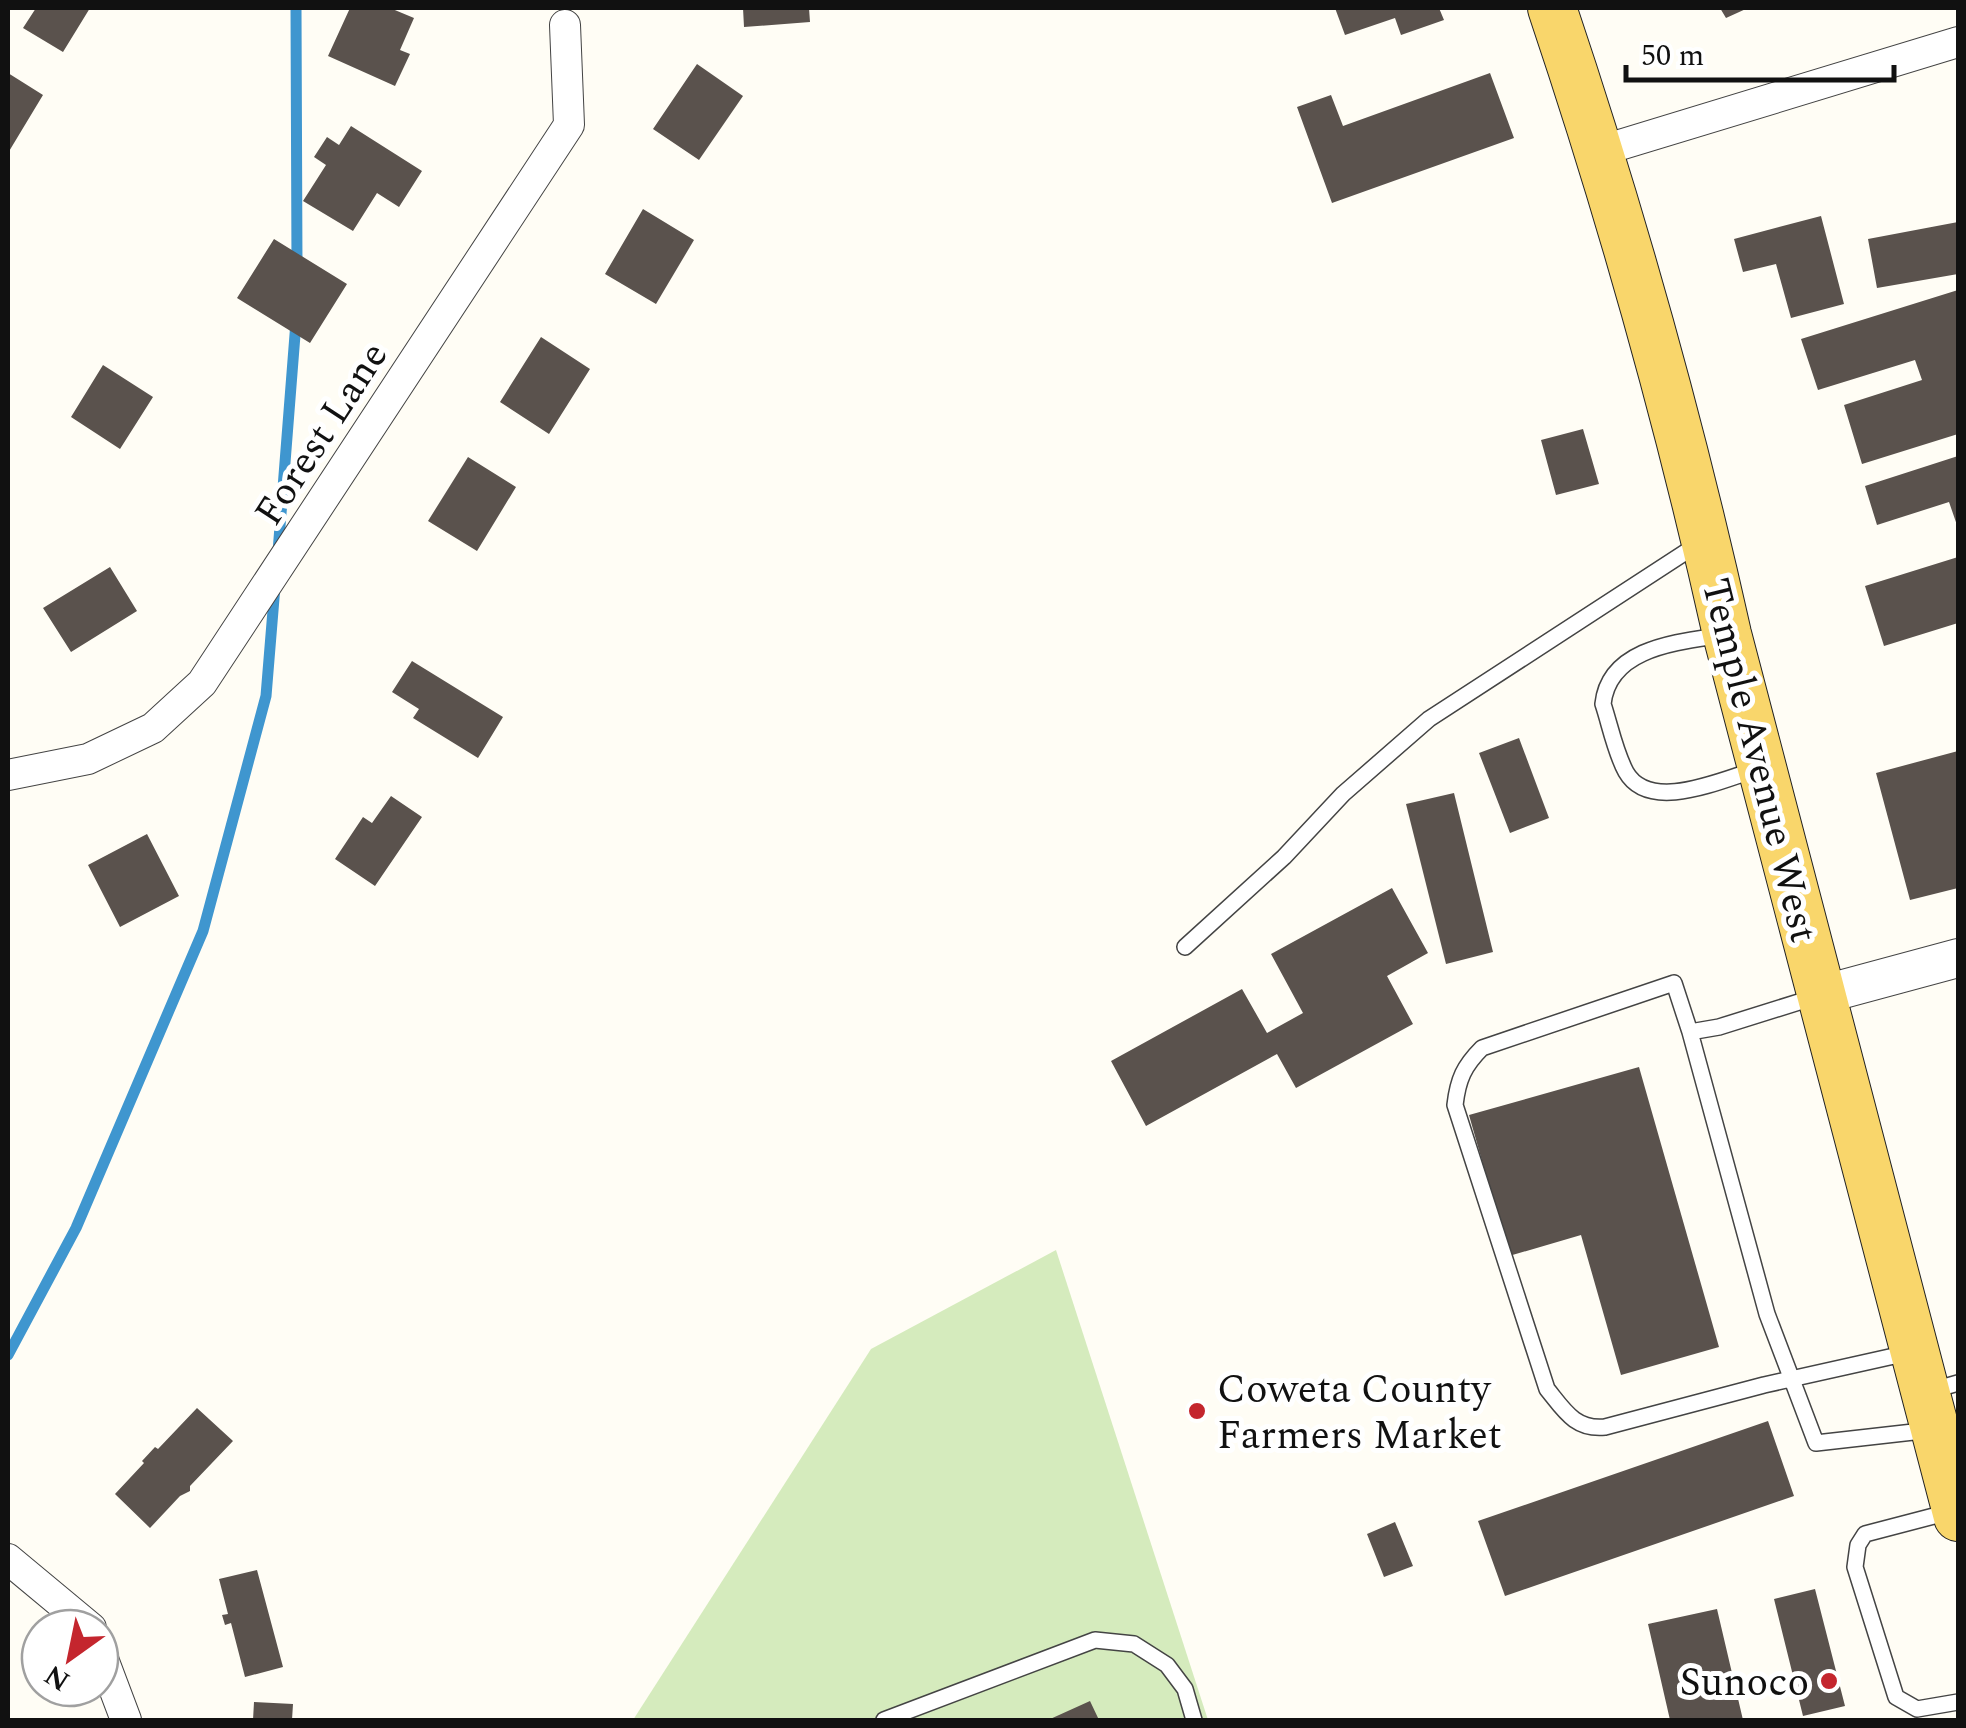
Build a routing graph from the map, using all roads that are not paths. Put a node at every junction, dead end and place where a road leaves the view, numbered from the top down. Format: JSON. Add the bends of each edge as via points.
{"nodes":[{"id":1,"x":1552,"y":8,"type":"edge"},
{"id":2,"x":565,"y":25,"type":"dead end"},
{"id":3,"x":1958,"y":42,"type":"edge"},
{"id":4,"x":1600,"y":151,"type":"junction"},
{"id":5,"x":1706,"y":540,"type":"junction"},
{"id":6,"x":1727,"y":634,"type":"junction"},
{"id":7,"x":1762,"y":768,"type":"junction"},
{"id":8,"x":8,"y":775,"type":"edge"},
{"id":9,"x":1185,"y":947,"type":"dead end"},
{"id":10,"x":1958,"y":958,"type":"edge"},
{"id":11,"x":1821,"y":995,"type":"junction"},
{"id":12,"x":1690,"y":1032,"type":"junction"},
{"id":13,"x":1792,"y":1379,"type":"junction"},
{"id":14,"x":1934,"y":1389,"type":"edge"},
{"id":15,"x":1958,"y":1513,"type":"edge"},
{"id":16,"x":8,"y":1559,"type":"edge"},
{"id":17,"x":68,"y":1608,"type":"edge"},
{"id":18,"x":1958,"y":1702,"type":"edge"},
{"id":19,"x":884,"y":1720,"type":"edge"},
{"id":20,"x":1194,"y":1720,"type":"edge"}],
"edges":[{"from":1,"to":4,"type":"main road","name":"Temple Avenue West"},
{"from":2,"to":8,"type":"street","name":"Forest Lane","via":[[569,125],[202,683],[153,728],[104,752]]},
{"from":3,"to":4,"type":"street"},
{"from":4,"to":5,"type":"main road","name":"Temple Avenue West"},
{"from":5,"to":6,"type":"main road","name":"Temple Avenue West"},
{"from":5,"to":9,"type":"lane","via":[[1429,719]]},
{"from":6,"to":7,"type":"main road","name":"Temple Avenue West"},
{"from":6,"to":7,"type":"lane","via":[[1660,645],[1619,667],[1603,704],[1626,772],[1640,787],[1660,794]]},
{"from":7,"to":11,"type":"main road","name":"Temple Avenue West"},
{"from":10,"to":11,"type":"street"},
{"from":11,"to":12,"type":"lane"},
{"from":11,"to":14,"type":"main road","name":"Temple Avenue West"},
{"from":12,"to":13,"type":"lane","via":[[1767,1314]]},
{"from":12,"to":13,"type":"lane","via":[[1674,983],[1482,1048],[1458,1080],[1455,1105],[1547,1389],[1568,1416],[1590,1428],[1605,1427]]},
{"from":13,"to":14,"type":"lane"},
{"from":13,"to":14,"type":"lane","via":[[1816,1443]]},
{"from":14,"to":15,"type":"main road","name":"Temple Avenue West"},
{"from":15,"to":18,"type":"lane","via":[[1865,1534],[1856,1567],[1896,1697],[1917,1708]]},
{"from":16,"to":17,"type":"street"},
{"from":19,"to":20,"type":"lane","via":[[1095,1640],[1134,1644],[1166,1665],[1184,1689]]}]}
